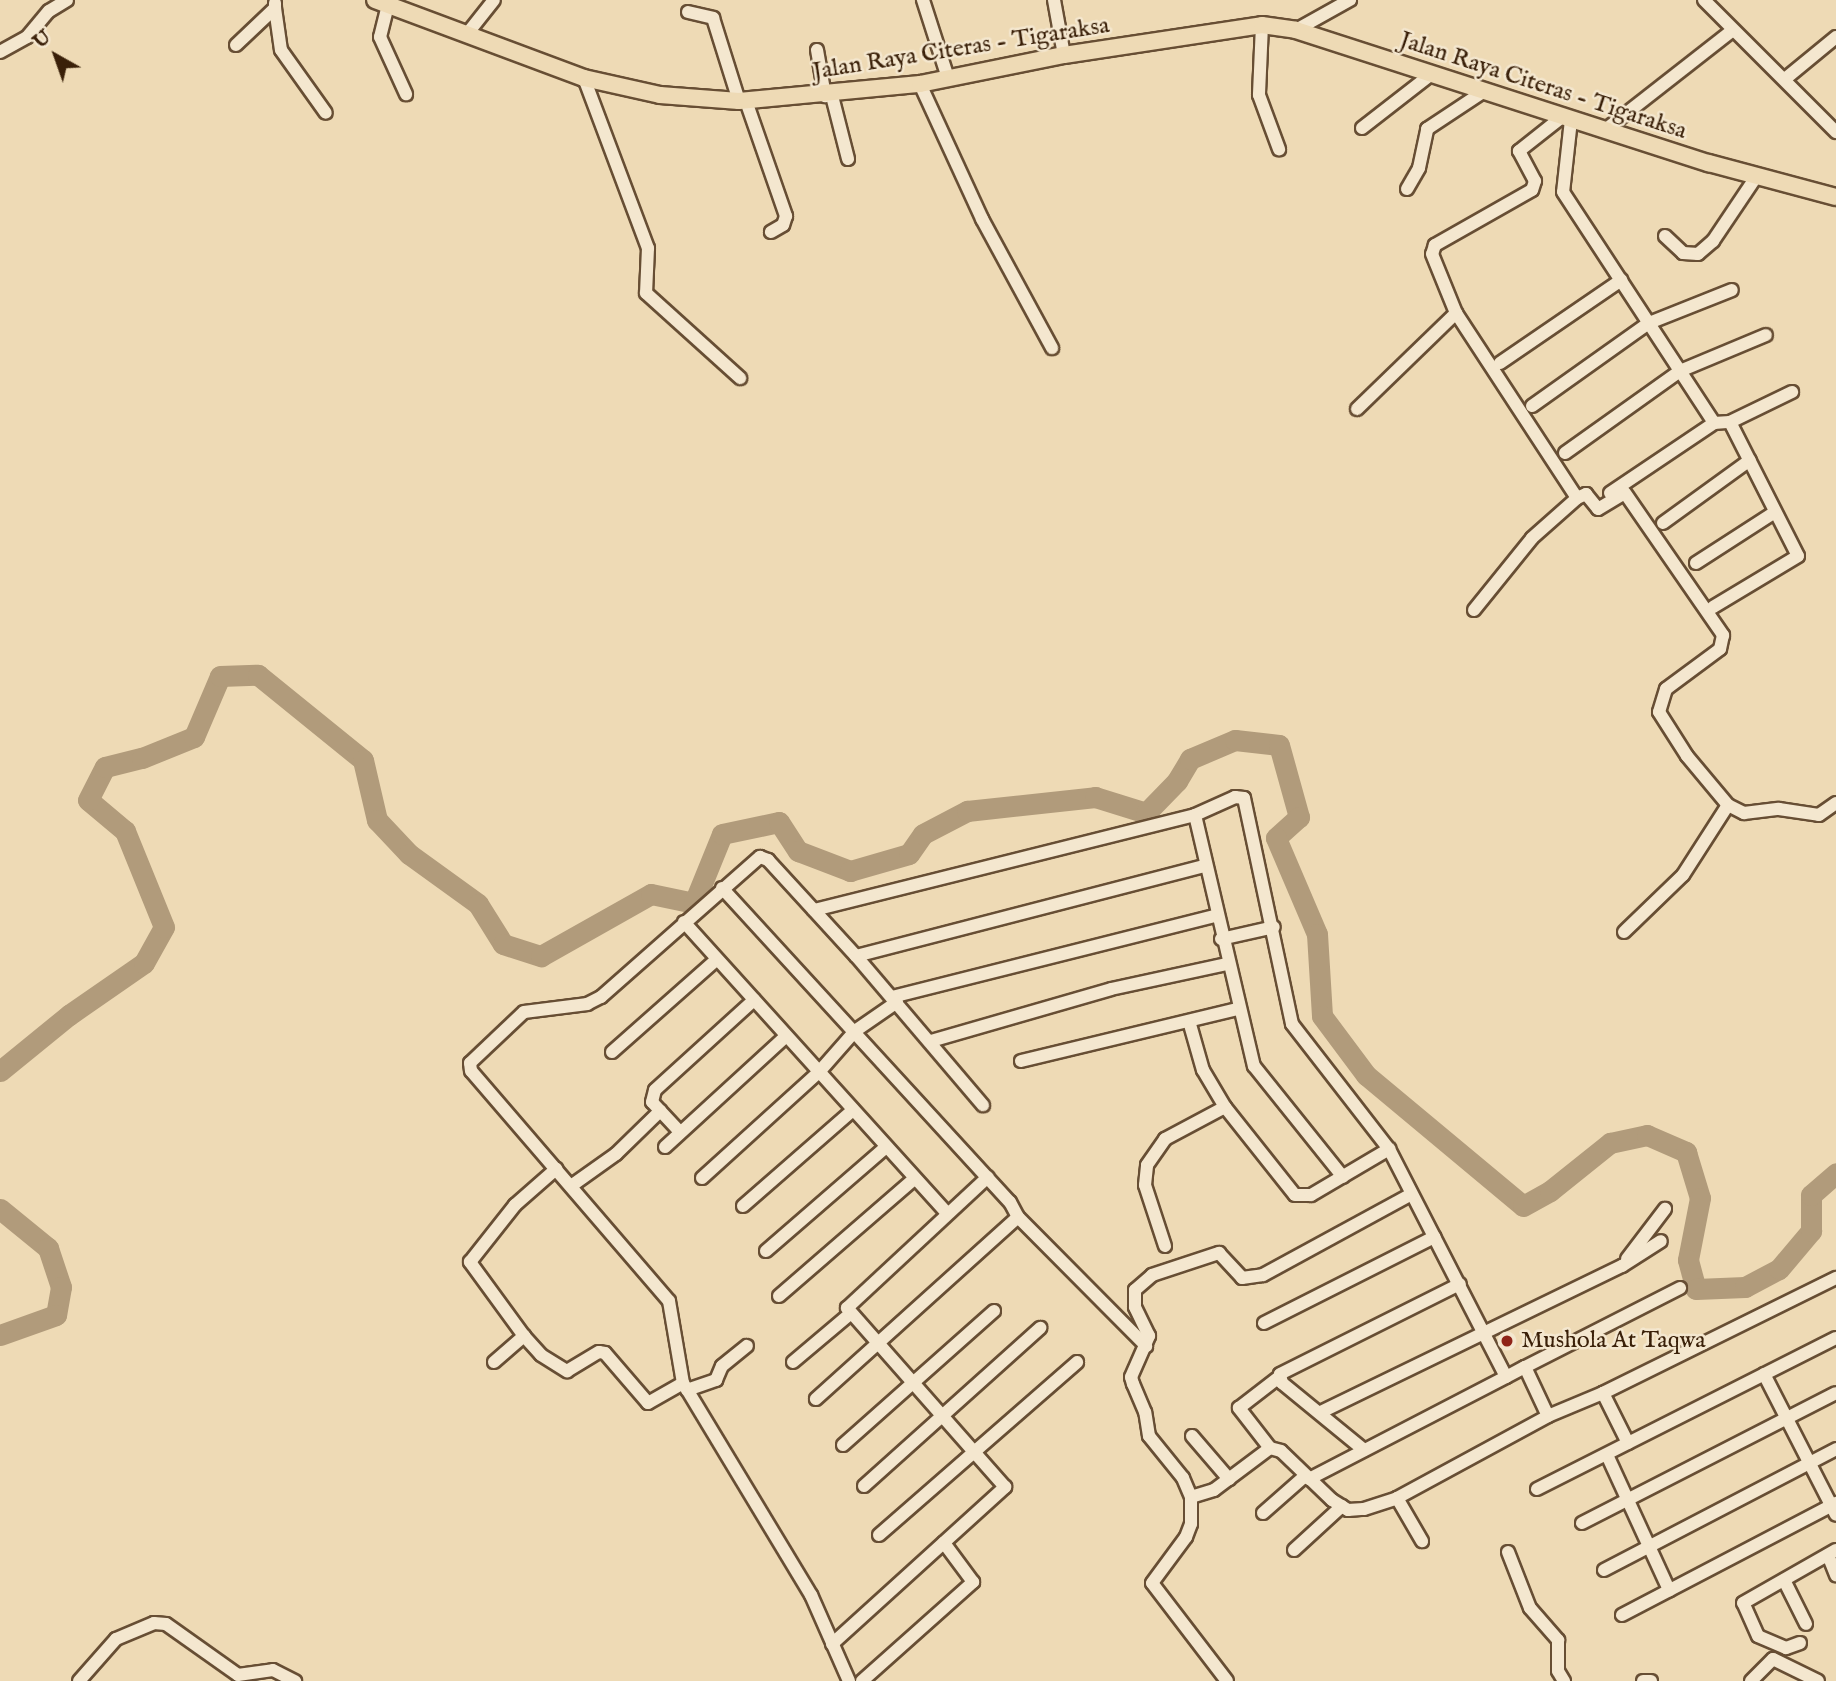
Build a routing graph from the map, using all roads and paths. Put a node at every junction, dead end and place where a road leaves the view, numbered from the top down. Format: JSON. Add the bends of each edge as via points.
{"nodes":[{"id":1,"x":67,"y":0,"type":"edge"},
{"id":2,"x":494,"y":0,"type":"edge"},
{"id":3,"x":923,"y":0,"type":"edge"},
{"id":4,"x":1054,"y":0,"type":"edge"},
{"id":5,"x":1350,"y":0,"type":"edge"},
{"id":6,"x":1703,"y":0,"type":"edge"},
{"id":7,"x":382,"y":3,"type":"edge"},
{"id":8,"x":275,"y":4,"type":"edge"},
{"id":9,"x":688,"y":12,"type":"dead end"},
{"id":10,"x":1262,"y":25,"type":"junction"},
{"id":11,"x":1296,"y":30,"type":"junction"},
{"id":12,"x":1733,"y":30,"type":"junction"},
{"id":13,"x":467,"y":34,"type":"junction"},
{"id":14,"x":1836,"y":37,"type":"edge"},
{"id":15,"x":236,"y":45,"type":"dead end"},
{"id":16,"x":817,"y":50,"type":"dead end"},
{"id":17,"x":0,"y":52,"type":"edge"},
{"id":18,"x":1064,"y":55,"type":"junction"},
{"id":19,"x":1430,"y":75,"type":"junction"},
{"id":20,"x":584,"y":78,"type":"junction"},
{"id":21,"x":948,"y":78,"type":"junction"},
{"id":22,"x":1785,"y":79,"type":"junction"},
{"id":23,"x":919,"y":84,"type":"junction"},
{"id":24,"x":1483,"y":92,"type":"junction"},
{"id":25,"x":406,"y":94,"type":"dead end"},
{"id":26,"x":829,"y":96,"type":"junction"},
{"id":27,"x":743,"y":101,"type":"junction"},
{"id":28,"x":326,"y":113,"type":"dead end"},
{"id":29,"x":1567,"y":118,"type":"junction"},
{"id":30,"x":1362,"y":128,"type":"dead end"},
{"id":31,"x":1605,"y":130,"type":"junction"},
{"id":32,"x":1836,"y":132,"type":"edge"},
{"id":33,"x":1279,"y":149,"type":"dead end"},
{"id":34,"x":848,"y":159,"type":"dead end"},
{"id":35,"x":1756,"y":177,"type":"junction"},
{"id":36,"x":1407,"y":190,"type":"dead end"},
{"id":37,"x":1836,"y":197,"type":"edge"},
{"id":38,"x":771,"y":232,"type":"dead end"},
{"id":39,"x":1665,"y":236,"type":"dead end"},
{"id":40,"x":1621,"y":280,"type":"junction"},
{"id":41,"x":1732,"y":290,"type":"dead end"},
{"id":42,"x":1455,"y":313,"type":"junction"},
{"id":43,"x":1649,"y":323,"type":"junction"},
{"id":44,"x":1766,"y":335,"type":"dead end"},
{"id":45,"x":1052,"y":348,"type":"dead end"},
{"id":46,"x":1500,"y":363,"type":"dead end"},
{"id":47,"x":1681,"y":371,"type":"junction"},
{"id":48,"x":740,"y":378,"type":"dead end"},
{"id":49,"x":1792,"y":392,"type":"dead end"},
{"id":50,"x":1532,"y":406,"type":"dead end"},
{"id":51,"x":1357,"y":409,"type":"dead end"},
{"id":52,"x":1730,"y":422,"type":"junction"},
{"id":53,"x":1714,"y":423,"type":"junction"},
{"id":54,"x":1565,"y":453,"type":"dead end"},
{"id":55,"x":1750,"y":460,"type":"junction"},
{"id":56,"x":1605,"y":496,"type":"dead end"},
{"id":57,"x":1577,"y":498,"type":"junction"},
{"id":58,"x":1775,"y":512,"type":"junction"},
{"id":59,"x":1663,"y":523,"type":"dead end"},
{"id":60,"x":1696,"y":563,"type":"dead end"},
{"id":61,"x":1713,"y":607,"type":"dead end"},
{"id":62,"x":1474,"y":610,"type":"dead end"},
{"id":63,"x":1836,"y":803,"type":"edge"},
{"id":64,"x":1728,"y":805,"type":"junction"},
{"id":65,"x":1195,"y":815,"type":"junction"},
{"id":66,"x":1205,"y":866,"type":"junction"},
{"id":67,"x":722,"y":888,"type":"junction"},
{"id":68,"x":814,"y":910,"type":"junction"},
{"id":69,"x":1215,"y":916,"type":"junction"},
{"id":70,"x":684,"y":922,"type":"junction"},
{"id":71,"x":1274,"y":927,"type":"junction"},
{"id":72,"x":1624,"y":932,"type":"dead end"},
{"id":73,"x":1221,"y":939,"type":"junction"},
{"id":74,"x":856,"y":956,"type":"junction"},
{"id":75,"x":718,"y":959,"type":"junction"},
{"id":76,"x":1227,"y":964,"type":"junction"},
{"id":77,"x":754,"y":1000,"type":"junction"},
{"id":78,"x":895,"y":1000,"type":"junction"},
{"id":79,"x":1238,"y":1009,"type":"junction"},
{"id":80,"x":1189,"y":1021,"type":"junction"},
{"id":81,"x":855,"y":1031,"type":"junction"},
{"id":82,"x":786,"y":1035,"type":"junction"},
{"id":83,"x":931,"y":1041,"type":"junction"},
{"id":84,"x":612,"y":1052,"type":"dead end"},
{"id":85,"x":1021,"y":1061,"type":"dead end"},
{"id":86,"x":819,"y":1072,"type":"junction"},
{"id":87,"x":983,"y":1105,"type":"dead end"},
{"id":88,"x":1224,"y":1107,"type":"junction"},
{"id":89,"x":853,"y":1110,"type":"junction"},
{"id":90,"x":660,"y":1111,"type":"junction"},
{"id":91,"x":680,"y":1132,"type":"junction"},
{"id":92,"x":665,"y":1147,"type":"dead end"},
{"id":93,"x":886,"y":1147,"type":"junction"},
{"id":94,"x":1389,"y":1149,"type":"junction"},
{"id":95,"x":556,"y":1169,"type":"junction"},
{"id":96,"x":988,"y":1177,"type":"junction"},
{"id":97,"x":1343,"y":1177,"type":"junction"},
{"id":98,"x":702,"y":1178,"type":"dead end"},
{"id":99,"x":915,"y":1178,"type":"junction"},
{"id":100,"x":570,"y":1186,"type":"junction"},
{"id":101,"x":1410,"y":1195,"type":"junction"},
{"id":102,"x":743,"y":1206,"type":"dead end"},
{"id":103,"x":1665,"y":1209,"type":"dead end"},
{"id":104,"x":947,"y":1213,"type":"junction"},
{"id":105,"x":1018,"y":1217,"type":"junction"},
{"id":106,"x":1434,"y":1237,"type":"junction"},
{"id":107,"x":1661,"y":1241,"type":"dead end"},
{"id":108,"x":1165,"y":1246,"type":"dead end"},
{"id":109,"x":766,"y":1251,"type":"dead end"},
{"id":110,"x":1622,"y":1266,"type":"junction"},
{"id":111,"x":1836,"y":1278,"type":"edge"},
{"id":112,"x":1460,"y":1283,"type":"junction"},
{"id":113,"x":1680,"y":1288,"type":"dead end"},
{"id":114,"x":779,"y":1296,"type":"dead end"},
{"id":115,"x":994,"y":1311,"type":"dead end"},
{"id":116,"x":850,"y":1314,"type":"junction"},
{"id":117,"x":1264,"y":1323,"type":"dead end"},
{"id":118,"x":1040,"y":1328,"type":"dead end"},
{"id":119,"x":1486,"y":1332,"type":"junction"},
{"id":120,"x":524,"y":1336,"type":"junction"},
{"id":121,"x":1836,"y":1338,"type":"edge"},
{"id":122,"x":878,"y":1343,"type":"junction"},
{"id":123,"x":747,"y":1346,"type":"dead end"},
{"id":124,"x":1146,"y":1346,"type":"junction"},
{"id":125,"x":494,"y":1362,"type":"dead end"},
{"id":126,"x":793,"y":1362,"type":"dead end"},
{"id":127,"x":1077,"y":1362,"type":"dead end"},
{"id":128,"x":1525,"y":1367,"type":"junction"},
{"id":129,"x":1764,"y":1374,"type":"junction"},
{"id":130,"x":1506,"y":1377,"type":"junction"},
{"id":131,"x":1278,"y":1378,"type":"junction"},
{"id":132,"x":914,"y":1382,"type":"junction"},
{"id":133,"x":685,"y":1387,"type":"junction"},
{"id":134,"x":1603,"y":1392,"type":"junction"},
{"id":135,"x":1836,"y":1393,"type":"edge"},
{"id":136,"x":816,"y":1399,"type":"dead end"},
{"id":137,"x":1321,"y":1412,"type":"junction"},
{"id":138,"x":944,"y":1415,"type":"junction"},
{"id":139,"x":1548,"y":1416,"type":"junction"},
{"id":140,"x":1786,"y":1417,"type":"junction"},
{"id":141,"x":1192,"y":1436,"type":"dead end"},
{"id":142,"x":1628,"y":1443,"type":"junction"},
{"id":143,"x":843,"y":1445,"type":"dead end"},
{"id":144,"x":1270,"y":1448,"type":"junction"},
{"id":145,"x":1836,"y":1449,"type":"edge"},
{"id":146,"x":1364,"y":1450,"type":"junction"},
{"id":147,"x":976,"y":1452,"type":"junction"},
{"id":148,"x":1607,"y":1455,"type":"junction"},
{"id":149,"x":1809,"y":1462,"type":"junction"},
{"id":150,"x":1307,"y":1478,"type":"junction"},
{"id":151,"x":1229,"y":1479,"type":"junction"},
{"id":152,"x":864,"y":1486,"type":"dead end"},
{"id":153,"x":1537,"y":1489,"type":"dead end"},
{"id":154,"x":1191,"y":1497,"type":"junction"},
{"id":155,"x":1397,"y":1498,"type":"junction"},
{"id":156,"x":1629,"y":1498,"type":"junction"},
{"id":157,"x":1342,"y":1506,"type":"junction"},
{"id":158,"x":1834,"y":1508,"type":"edge"},
{"id":159,"x":1264,"y":1513,"type":"dead end"},
{"id":160,"x":1582,"y":1523,"type":"dead end"},
{"id":161,"x":879,"y":1535,"type":"dead end"},
{"id":162,"x":1422,"y":1541,"type":"dead end"},
{"id":163,"x":944,"y":1543,"type":"junction"},
{"id":164,"x":1651,"y":1546,"type":"junction"},
{"id":165,"x":1294,"y":1550,"type":"dead end"},
{"id":166,"x":1508,"y":1552,"type":"dead end"},
{"id":167,"x":1832,"y":1553,"type":"edge"},
{"id":168,"x":1604,"y":1570,"type":"dead end"},
{"id":169,"x":1836,"y":1575,"type":"edge"},
{"id":170,"x":1784,"y":1580,"type":"junction"},
{"id":171,"x":1669,"y":1590,"type":"junction"},
{"id":172,"x":1622,"y":1615,"type":"dead end"},
{"id":173,"x":1806,"y":1624,"type":"dead end"},
{"id":174,"x":1800,"y":1643,"type":"dead end"},
{"id":175,"x":832,"y":1644,"type":"junction"},
{"id":176,"x":79,"y":1681,"type":"edge"},
{"id":177,"x":295,"y":1681,"type":"edge"},
{"id":178,"x":849,"y":1681,"type":"edge"},
{"id":179,"x":862,"y":1681,"type":"edge"},
{"id":180,"x":1227,"y":1681,"type":"edge"},
{"id":181,"x":1564,"y":1681,"type":"edge"},
{"id":182,"x":1643,"y":1681,"type":"edge"},
{"id":183,"x":1651,"y":1681,"type":"edge"},
{"id":184,"x":1751,"y":1681,"type":"edge"},
{"id":185,"x":1818,"y":1681,"type":"edge"}],
"edges":[{"from":1,"to":17,"type":"street","via":[[49,10],[27,37]]},
{"from":2,"to":13,"type":"street"},
{"from":3,"to":21,"type":"street"},
{"from":4,"to":18,"type":"street"},
{"from":5,"to":11,"type":"street"},
{"from":6,"to":12,"type":"street"},
{"from":7,"to":13,"type":"main road","name":"Jalan Raya Citeras - Tigaraksa"},
{"from":7,"to":25,"type":"street","via":[[380,37]]},
{"from":8,"to":15,"type":"street"},
{"from":8,"to":28,"type":"street","via":[[281,50]]},
{"from":9,"to":27,"type":"street","via":[[713,18]]},
{"from":10,"to":11,"type":"main road","name":"Jalan Raya Citeras - Tigaraksa"},
{"from":10,"to":18,"type":"main road","name":"Jalan Raya Citeras - Tigaraksa"},
{"from":10,"to":33,"type":"street","via":[[1259,95]]},
{"from":11,"to":19,"type":"main road","name":"Jalan Raya Citeras - Tigaraksa"},
{"from":12,"to":22,"type":"street"},
{"from":12,"to":31,"type":"street"},
{"from":13,"to":20,"type":"main road","name":"Jalan Raya Citeras - Tigaraksa"},
{"from":14,"to":22,"type":"street"},
{"from":16,"to":26,"type":"street"},
{"from":18,"to":21,"type":"main road","name":"Jalan Raya Citeras - Tigaraksa"},
{"from":19,"to":24,"type":"main road","name":"Jalan Raya Citeras - Tigaraksa"},
{"from":19,"to":30,"type":"street"},
{"from":20,"to":27,"type":"main road","name":"Jalan Raya Citeras - Tigaraksa","via":[[660,95]]},
{"from":20,"to":48,"type":"street","via":[[648,248],[646,293]]},
{"from":21,"to":23,"type":"main road","name":"Jalan Raya Citeras - Tigaraksa"},
{"from":22,"to":32,"type":"street"},
{"from":23,"to":26,"type":"main road","name":"Jalan Raya Citeras - Tigaraksa"},
{"from":23,"to":45,"type":"street","via":[[982,219]]},
{"from":24,"to":29,"type":"main road","name":"Jalan Raya Citeras - Tigaraksa"},
{"from":24,"to":36,"type":"street","via":[[1427,129],[1419,168]]},
{"from":26,"to":27,"type":"main road","name":"Jalan Raya Citeras - Tigaraksa"},
{"from":26,"to":34,"type":"street"},
{"from":27,"to":38,"type":"street","via":[[786,216],[783,225]]},
{"from":29,"to":31,"type":"main road","name":"Jalan Raya Citeras - Tigaraksa"},
{"from":29,"to":40,"type":"street","via":[[1563,192]]},
{"from":29,"to":42,"type":"street","via":[[1519,151],[1535,181],[1532,190],[1433,248]]},
{"from":31,"to":35,"type":"main road","name":"Jalan Raya Citeras - Tigaraksa"},
{"from":35,"to":37,"type":"main road","name":"Jalan Raya Citeras - Tigaraksa"},
{"from":35,"to":39,"type":"street","via":[[1713,241],[1698,254],[1683,253]]},
{"from":40,"to":43,"type":"street"},
{"from":40,"to":46,"type":"street"},
{"from":41,"to":43,"type":"street"},
{"from":42,"to":51,"type":"street"},
{"from":42,"to":57,"type":"street"},
{"from":43,"to":47,"type":"street"},
{"from":43,"to":50,"type":"street"},
{"from":44,"to":47,"type":"street"},
{"from":47,"to":53,"type":"street"},
{"from":47,"to":54,"type":"street"},
{"from":49,"to":52,"type":"street"},
{"from":52,"to":53,"type":"street"},
{"from":52,"to":55,"type":"street"},
{"from":53,"to":56,"type":"street"},
{"from":55,"to":58,"type":"street"},
{"from":55,"to":59,"type":"street"},
{"from":57,"to":62,"type":"street","via":[[1537,531]]},
{"from":57,"to":64,"type":"street","via":[[1586,494],[1598,509],[1625,493],[1723,635],[1720,649],[1666,689],[1659,712],[1686,756]]},
{"from":58,"to":60,"type":"street"},
{"from":58,"to":61,"type":"street","via":[[1798,556]]},
{"from":63,"to":64,"type":"street","via":[[1819,815],[1779,809],[1744,813]]},
{"from":64,"to":72,"type":"street","via":[[1682,875]]},
{"from":65,"to":66,"type":"street"},
{"from":65,"to":68,"type":"street"},
{"from":65,"to":71,"type":"street","via":[[1236,797],[1249,805]]},
{"from":66,"to":69,"type":"street"},
{"from":66,"to":74,"type":"street"},
{"from":67,"to":68,"type":"street","via":[[752,861],[764,858]]},
{"from":67,"to":70,"type":"street"},
{"from":67,"to":81,"type":"street"},
{"from":68,"to":74,"type":"street"},
{"from":69,"to":73,"type":"street"},
{"from":69,"to":78,"type":"street"},
{"from":70,"to":75,"type":"street"},
{"from":70,"to":95,"type":"street","via":[[601,997],[587,1004],[524,1012],[470,1063],[471,1071]]},
{"from":71,"to":73,"type":"street"},
{"from":71,"to":94,"type":"street","via":[[1292,1024]]},
{"from":73,"to":76,"type":"street"},
{"from":74,"to":78,"type":"street"},
{"from":75,"to":77,"type":"street"},
{"from":75,"to":84,"type":"street"},
{"from":76,"to":79,"type":"street"},
{"from":76,"to":83,"type":"street","via":[[1111,989]]},
{"from":77,"to":82,"type":"street"},
{"from":77,"to":90,"type":"street","via":[[655,1090],[653,1102]]},
{"from":78,"to":81,"type":"street"},
{"from":78,"to":83,"type":"street"},
{"from":79,"to":80,"type":"street"},
{"from":79,"to":97,"type":"street","via":[[1254,1066]]},
{"from":80,"to":85,"type":"street"},
{"from":80,"to":88,"type":"street","via":[[1203,1069]]},
{"from":81,"to":86,"type":"street"},
{"from":81,"to":96,"type":"street"},
{"from":82,"to":86,"type":"street"},
{"from":82,"to":91,"type":"street"},
{"from":83,"to":87,"type":"street"},
{"from":86,"to":89,"type":"street"},
{"from":86,"to":98,"type":"street"},
{"from":88,"to":97,"type":"street","via":[[1295,1195],[1311,1195]]},
{"from":88,"to":108,"type":"street","via":[[1165,1139],[1147,1165],[1145,1185]]},
{"from":89,"to":93,"type":"street"},
{"from":89,"to":102,"type":"street"},
{"from":90,"to":91,"type":"street"},
{"from":90,"to":100,"type":"street","via":[[616,1154]]},
{"from":91,"to":92,"type":"street"},
{"from":93,"to":99,"type":"street"},
{"from":93,"to":109,"type":"street"},
{"from":94,"to":97,"type":"street"},
{"from":94,"to":101,"type":"street"},
{"from":95,"to":100,"type":"street"},
{"from":95,"to":120,"type":"street","via":[[515,1205],[470,1262]]},
{"from":96,"to":104,"type":"street"},
{"from":96,"to":105,"type":"street"},
{"from":99,"to":104,"type":"street"},
{"from":99,"to":114,"type":"street"},
{"from":100,"to":133,"type":"street","via":[[669,1301]]},
{"from":101,"to":106,"type":"street"},
{"from":101,"to":124,"type":"street","via":[[1263,1275],[1242,1278],[1219,1253],[1153,1275],[1135,1290],[1133,1298],[1147,1329]]},
{"from":103,"to":110,"type":"street"},
{"from":104,"to":116,"type":"street","via":[[851,1300]]},
{"from":105,"to":122,"type":"street"},
{"from":105,"to":124,"type":"street"},
{"from":106,"to":112,"type":"street"},
{"from":106,"to":117,"type":"street"},
{"from":107,"to":110,"type":"street"},
{"from":110,"to":119,"type":"street"},
{"from":111,"to":134,"type":"street"},
{"from":112,"to":119,"type":"street"},
{"from":112,"to":131,"type":"street","via":[[1284,1370]]},
{"from":113,"to":128,"type":"street"},
{"from":115,"to":132,"type":"street"},
{"from":116,"to":122,"type":"street"},
{"from":116,"to":126,"type":"street"},
{"from":118,"to":138,"type":"street"},
{"from":119,"to":130,"type":"street"},
{"from":119,"to":137,"type":"street"},
{"from":120,"to":125,"type":"street"},
{"from":120,"to":133,"type":"street","via":[[541,1355],[567,1371],[605,1353],[648,1403]]},
{"from":121,"to":129,"type":"street"},
{"from":122,"to":132,"type":"street"},
{"from":122,"to":136,"type":"street"},
{"from":123,"to":133,"type":"street","via":[[722,1366],[716,1380]]},
{"from":124,"to":154,"type":"street","via":[[1134,1369],[1133,1384],[1149,1436],[1183,1479]]},
{"from":127,"to":147,"type":"street"},
{"from":128,"to":130,"type":"street"},
{"from":128,"to":139,"type":"street"},
{"from":129,"to":140,"type":"street"},
{"from":129,"to":142,"type":"street"},
{"from":130,"to":146,"type":"street"},
{"from":131,"to":137,"type":"street"},
{"from":131,"to":144,"type":"street","via":[[1239,1408]]},
{"from":132,"to":138,"type":"street"},
{"from":132,"to":143,"type":"street"},
{"from":133,"to":175,"type":"street","via":[[811,1595]]},
{"from":134,"to":139,"type":"street"},
{"from":134,"to":142,"type":"street"},
{"from":135,"to":140,"type":"street"},
{"from":137,"to":146,"type":"street"},
{"from":138,"to":147,"type":"street"},
{"from":138,"to":152,"type":"street"},
{"from":139,"to":155,"type":"street"},
{"from":140,"to":149,"type":"street"},
{"from":140,"to":156,"type":"street"},
{"from":141,"to":151,"type":"street"},
{"from":142,"to":148,"type":"street"},
{"from":144,"to":150,"type":"street"},
{"from":144,"to":151,"type":"street"},
{"from":145,"to":149,"type":"street"},
{"from":146,"to":150,"type":"street"},
{"from":147,"to":161,"type":"street"},
{"from":147,"to":163,"type":"street","via":[[1006,1487]]},
{"from":148,"to":153,"type":"street"},
{"from":148,"to":156,"type":"street"},
{"from":149,"to":158,"type":"street"},
{"from":149,"to":164,"type":"street"},
{"from":150,"to":157,"type":"street"},
{"from":150,"to":159,"type":"street"},
{"from":151,"to":154,"type":"street","via":[[1214,1490]]},
{"from":154,"to":180,"type":"street","via":[[1186,1537],[1152,1583]]},
{"from":155,"to":157,"type":"street","via":[[1364,1509]]},
{"from":155,"to":162,"type":"street"},
{"from":156,"to":160,"type":"street"},
{"from":156,"to":164,"type":"street"},
{"from":157,"to":165,"type":"street"},
{"from":158,"to":171,"type":"street"},
{"from":163,"to":175,"type":"street"},
{"from":163,"to":179,"type":"street","via":[[973,1582]]},
{"from":164,"to":168,"type":"street"},
{"from":164,"to":171,"type":"street"},
{"from":166,"to":181,"type":"street","via":[[1530,1608],[1558,1640],[1558,1671]]},
{"from":167,"to":169,"type":"street"},
{"from":167,"to":170,"type":"street"},
{"from":170,"to":173,"type":"street"},
{"from":170,"to":174,"type":"street","via":[[1745,1599],[1743,1608],[1758,1636],[1786,1648]]},
{"from":171,"to":172,"type":"street"},
{"from":175,"to":178,"type":"street"},
{"from":176,"to":177,"type":"street","via":[[116,1639],[154,1623],[166,1625],[239,1675],[273,1670]]},
{"from":182,"to":183,"type":"street"},
{"from":184,"to":185,"type":"street","via":[[1773,1659]]}]}
